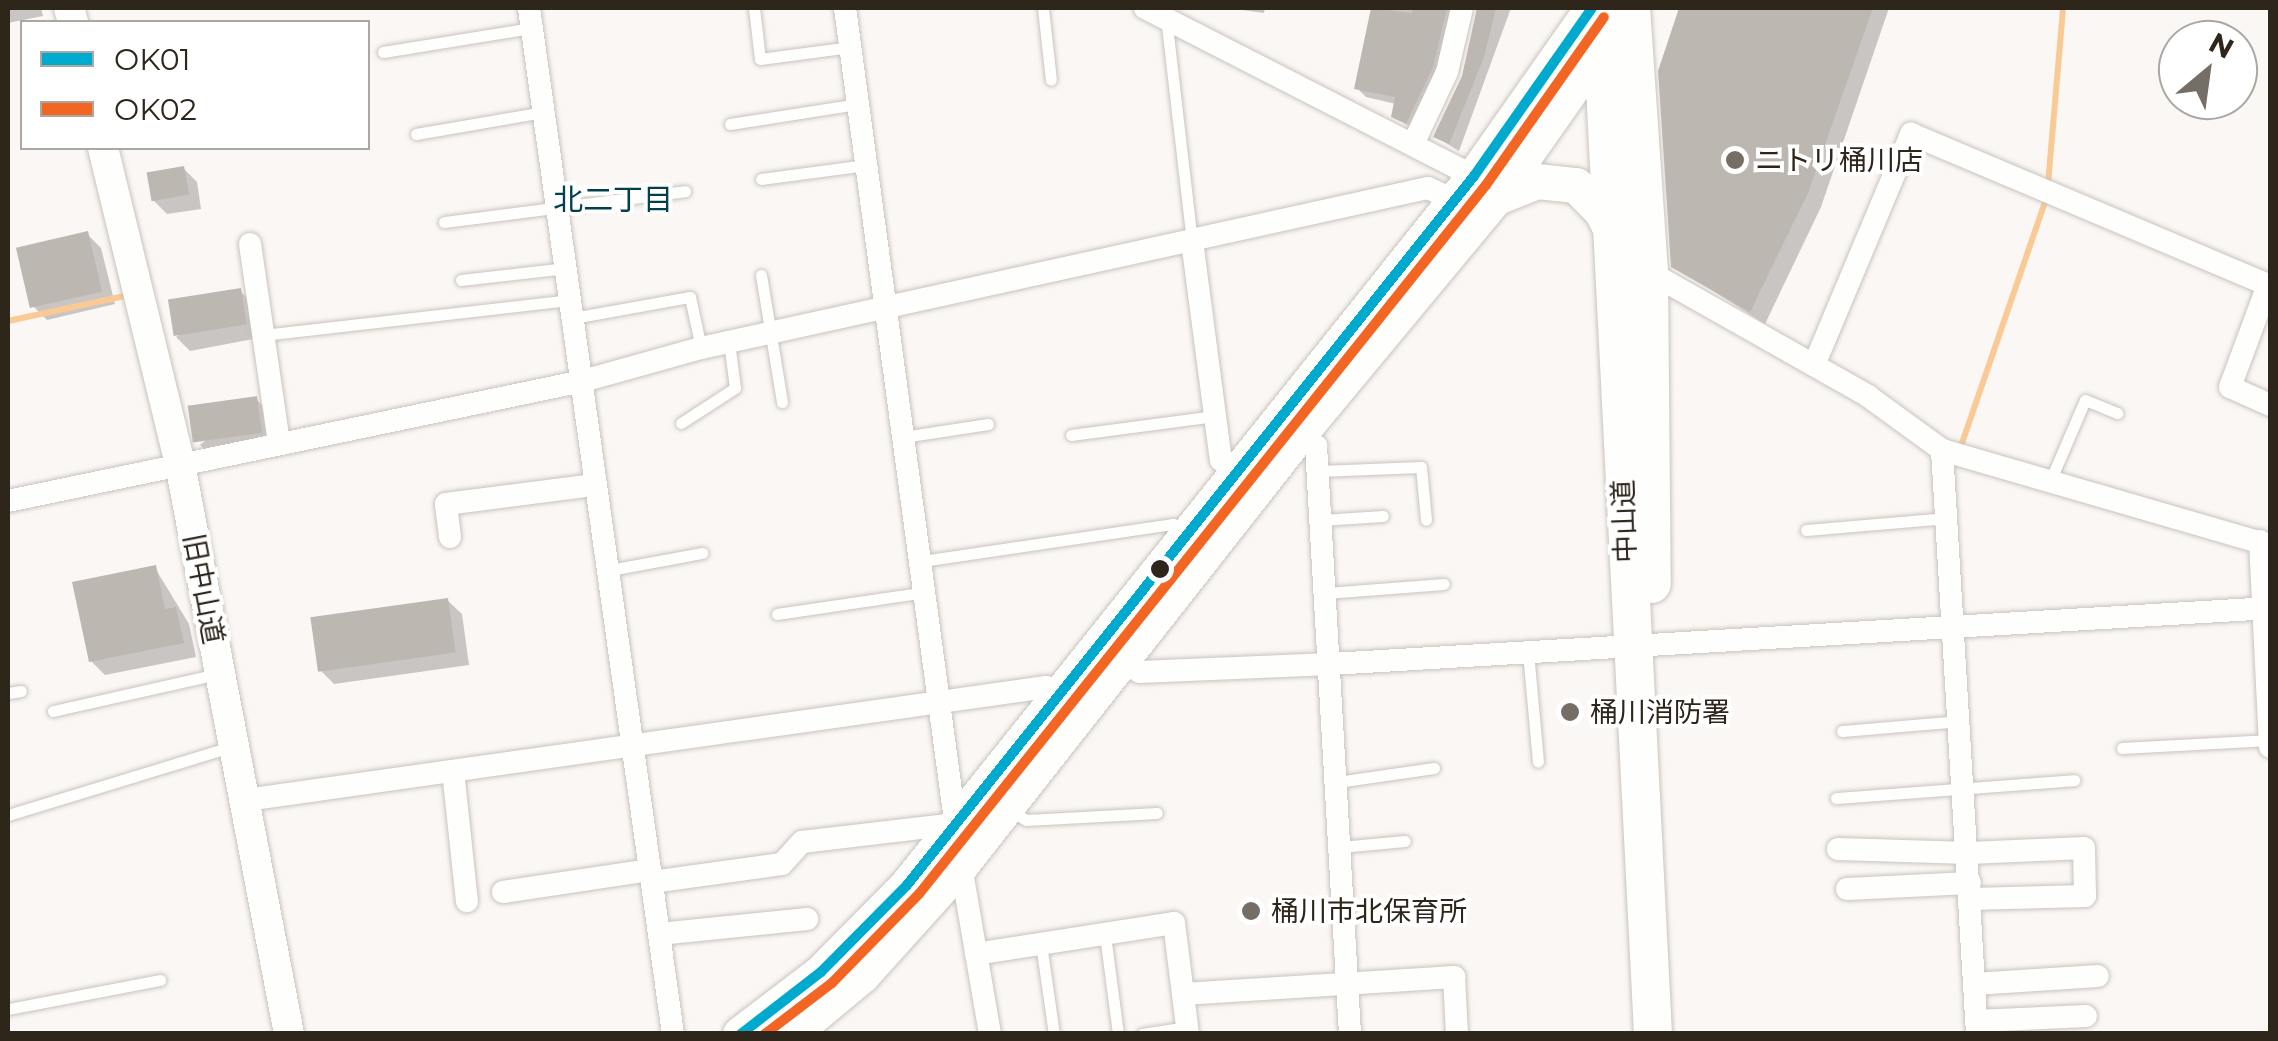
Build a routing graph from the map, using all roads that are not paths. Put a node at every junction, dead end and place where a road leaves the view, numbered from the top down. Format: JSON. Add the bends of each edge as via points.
{"nodes":[{"id":1,"x":754,"y":8,"type":"edge"},
{"id":2,"x":845,"y":8,"type":"edge"},
{"id":3,"x":1043,"y":8,"type":"edge"},
{"id":4,"x":1462,"y":8,"type":"edge"},
{"id":5,"x":1592,"y":8,"type":"edge"},
{"id":6,"x":1629,"y":8,"type":"edge"},
{"id":7,"x":1155,"y":12,"type":"edge"},
{"id":8,"x":531,"y":18,"type":"edge"},
{"id":9,"x":1195,"y":18,"type":"edge"},
{"id":10,"x":1602,"y":26,"type":"edge"},
{"id":11,"x":850,"y":47,"type":"junction"},
{"id":12,"x":383,"y":52,"type":"dead end"},
{"id":13,"x":1051,"y":80,"type":"dead end"},
{"id":14,"x":858,"y":104,"type":"junction"},
{"id":15,"x":544,"y":112,"type":"junction"},
{"id":16,"x":730,"y":124,"type":"dead end"},
{"id":17,"x":416,"y":134,"type":"dead end"},
{"id":18,"x":1414,"y":142,"type":"junction"},
{"id":19,"x":103,"y":150,"type":"edge"},
{"id":20,"x":866,"y":165,"type":"junction"},
{"id":21,"x":761,"y":179,"type":"dead end"},
{"id":22,"x":686,"y":191,"type":"dead end"},
{"id":23,"x":1474,"y":191,"type":"junction"},
{"id":24,"x":558,"y":211,"type":"junction"},
{"id":25,"x":444,"y":222,"type":"dead end"},
{"id":26,"x":1192,"y":241,"type":"junction"},
{"id":27,"x":250,"y":244,"type":"dead end"},
{"id":28,"x":1626,"y":255,"type":"junction"},
{"id":29,"x":566,"y":268,"type":"junction"},
{"id":30,"x":761,"y":275,"type":"dead end"},
{"id":31,"x":460,"y":280,"type":"dead end"},
{"id":32,"x":2269,"y":286,"type":"edge"},
{"id":33,"x":886,"y":308,"type":"junction"},
{"id":34,"x":572,"y":309,"type":"junction"},
{"id":35,"x":773,"y":332,"type":"junction"},
{"id":36,"x":263,"y":335,"type":"junction"},
{"id":37,"x":729,"y":342,"type":"junction"},
{"id":38,"x":701,"y":348,"type":"junction"},
{"id":39,"x":1814,"y":365,"type":"junction"},
{"id":40,"x":582,"y":381,"type":"junction"},
{"id":41,"x":782,"y":402,"type":"dead end"},
{"id":42,"x":2270,"y":405,"type":"edge"},
{"id":43,"x":2118,"y":413,"type":"dead end"},
{"id":44,"x":1215,"y":416,"type":"junction"},
{"id":45,"x":681,"y":422,"type":"dead end"},
{"id":46,"x":988,"y":424,"type":"dead end"},
{"id":47,"x":1300,"y":433,"type":"junction"},
{"id":48,"x":1070,"y":435,"type":"dead end"},
{"id":49,"x":902,"y":437,"type":"junction"},
{"id":50,"x":279,"y":442,"type":"junction"},
{"id":51,"x":1942,"y":450,"type":"junction"},
{"id":52,"x":180,"y":464,"type":"junction"},
{"id":53,"x":1318,"y":471,"type":"junction"},
{"id":54,"x":1236,"y":472,"type":"junction"},
{"id":55,"x":2051,"y":479,"type":"junction"},
{"id":56,"x":594,"y":485,"type":"junction"},
{"id":57,"x":8,"y":502,"type":"edge"},
{"id":58,"x":1383,"y":516,"type":"dead end"},
{"id":59,"x":1947,"y":518,"type":"junction"},
{"id":60,"x":1321,"y":520,"type":"junction"},
{"id":61,"x":1426,"y":520,"type":"dead end"},
{"id":62,"x":1806,"y":530,"type":"dead end"},
{"id":63,"x":1188,"y":532,"type":"junction"},
{"id":64,"x":450,"y":538,"type":"dead end"},
{"id":65,"x":2266,"y":543,"type":"edge"},
{"id":66,"x":702,"y":553,"type":"dead end"},
{"id":67,"x":922,"y":561,"type":"junction"},
{"id":68,"x":610,"y":570,"type":"junction"},
{"id":69,"x":1444,"y":584,"type":"dead end"},
{"id":70,"x":926,"y":592,"type":"junction"},
{"id":71,"x":1326,"y":593,"type":"junction"},
{"id":72,"x":2266,"y":609,"type":"edge"},
{"id":73,"x":777,"y":614,"type":"dead end"},
{"id":74,"x":1955,"y":626,"type":"junction"},
{"id":75,"x":1641,"y":644,"type":"junction"},
{"id":76,"x":1528,"y":652,"type":"junction"},
{"id":77,"x":1124,"y":661,"type":"junction"},
{"id":78,"x":1330,"y":664,"type":"junction"},
{"id":79,"x":221,"y":673,"type":"junction"},
{"id":80,"x":1058,"y":696,"type":"junction"},
{"id":81,"x":943,"y":701,"type":"junction"},
{"id":82,"x":2270,"y":710,"type":"edge"},
{"id":83,"x":54,"y":711,"type":"dead end"},
{"id":84,"x":1962,"y":721,"type":"junction"},
{"id":85,"x":1842,"y":731,"type":"dead end"},
{"id":86,"x":2270,"y":743,"type":"edge"},
{"id":87,"x":235,"y":745,"type":"junction"},
{"id":88,"x":632,"y":746,"type":"junction"},
{"id":89,"x":2122,"y":748,"type":"dead end"},
{"id":90,"x":1538,"y":762,"type":"dead end"},
{"id":91,"x":1434,"y":768,"type":"dead end"},
{"id":92,"x":452,"y":772,"type":"junction"},
{"id":93,"x":2074,"y":780,"type":"dead end"},
{"id":94,"x":1337,"y":782,"type":"junction"},
{"id":95,"x":1965,"y":784,"type":"junction"},
{"id":96,"x":1836,"y":798,"type":"dead end"},
{"id":97,"x":246,"y":800,"type":"junction"},
{"id":98,"x":1006,"y":808,"type":"junction"},
{"id":99,"x":1157,"y":814,"type":"dead end"},
{"id":100,"x":8,"y":815,"type":"edge"},
{"id":101,"x":956,"y":824,"type":"junction"},
{"id":102,"x":1405,"y":841,"type":"dead end"},
{"id":103,"x":1340,"y":846,"type":"junction"},
{"id":104,"x":1838,"y":849,"type":"dead end"},
{"id":105,"x":1969,"y":854,"type":"junction"},
{"id":106,"x":960,"y":866,"type":"junction"},
{"id":107,"x":651,"y":876,"type":"junction"},
{"id":108,"x":1847,"y":889,"type":"dead end"},
{"id":109,"x":1970,"y":891,"type":"junction"},
{"id":110,"x":503,"y":892,"type":"dead end"},
{"id":111,"x":467,"y":901,"type":"dead end"},
{"id":112,"x":807,"y":920,"type":"dead end"},
{"id":113,"x":659,"y":934,"type":"junction"},
{"id":114,"x":1105,"y":935,"type":"junction"},
{"id":115,"x":1042,"y":944,"type":"junction"},
{"id":116,"x":976,"y":954,"type":"junction"},
{"id":117,"x":2098,"y":976,"type":"dead end"},
{"id":118,"x":160,"y":980,"type":"dead end"},
{"id":119,"x":1348,"y":983,"type":"junction"},
{"id":120,"x":1974,"y":984,"type":"junction"},
{"id":121,"x":1183,"y":994,"type":"junction"},
{"id":122,"x":8,"y":1009,"type":"edge"},
{"id":123,"x":2086,"y":1016,"type":"dead end"},
{"id":124,"x":1976,"y":1027,"type":"edge"},
{"id":125,"x":1188,"y":1030,"type":"edge"},
{"id":126,"x":289,"y":1034,"type":"edge"},
{"id":127,"x":673,"y":1034,"type":"edge"},
{"id":128,"x":740,"y":1034,"type":"edge"},
{"id":129,"x":791,"y":1034,"type":"edge"},
{"id":130,"x":990,"y":1034,"type":"edge"},
{"id":131,"x":1054,"y":1034,"type":"edge"},
{"id":132,"x":1118,"y":1034,"type":"edge"},
{"id":133,"x":1142,"y":1034,"type":"edge"},
{"id":134,"x":1350,"y":1034,"type":"edge"},
{"id":135,"x":1457,"y":1034,"type":"edge"},
{"id":136,"x":1653,"y":1034,"type":"edge"},
{"id":137,"x":1676,"y":1034,"type":"edge"}],
"edges":[{"from":1,"to":11,"type":"lane","via":[[760,59]]},
{"from":2,"to":11,"type":"street"},
{"from":3,"to":13,"type":"lane"},
{"from":4,"to":18,"type":"street","via":[[1448,72]]},
{"from":5,"to":23,"type":"main road"},
{"from":6,"to":10,"type":"main road"},
{"from":6,"to":28,"type":"highway","name":"中山道"},
{"from":7,"to":9,"type":"street"},
{"from":7,"to":26,"type":"lane"},
{"from":8,"to":12,"type":"lane"},
{"from":8,"to":15,"type":"street"},
{"from":9,"to":18,"type":"street"},
{"from":10,"to":23,"type":"main road"},
{"from":10,"to":28,"type":"highway","name":"中山道"},
{"from":11,"to":14,"type":"street"},
{"from":14,"to":16,"type":"lane"},
{"from":14,"to":20,"type":"street"},
{"from":15,"to":17,"type":"lane"},
{"from":15,"to":24,"type":"street"},
{"from":18,"to":23,"type":"street"},
{"from":19,"to":52,"type":"main road","name":"旧中山道"},
{"from":20,"to":21,"type":"lane"},
{"from":20,"to":33,"type":"street"},
{"from":22,"to":24,"type":"lane"},
{"from":23,"to":26,"type":"street","via":[[1428,188]]},
{"from":23,"to":28,"type":"main road","via":[[1537,181],[1576,185],[1602,212]]},
{"from":23,"to":47,"type":"main road"},
{"from":23,"to":54,"type":"main road"},
{"from":24,"to":25,"type":"lane"},
{"from":24,"to":29,"type":"street"},
{"from":26,"to":33,"type":"street"},
{"from":26,"to":44,"type":"street"},
{"from":27,"to":36,"type":"street"},
{"from":28,"to":39,"type":"street"},
{"from":28,"to":75,"type":"highway","name":"中山道"},
{"from":29,"to":31,"type":"lane"},
{"from":29,"to":34,"type":"street"},
{"from":30,"to":35,"type":"lane"},
{"from":32,"to":39,"type":"street","via":[[1911,134]]},
{"from":32,"to":42,"type":"street","via":[[2230,388]]},
{"from":33,"to":35,"type":"street"},
{"from":33,"to":49,"type":"street"},
{"from":34,"to":36,"type":"lane"},
{"from":34,"to":38,"type":"lane","via":[[690,297]]},
{"from":34,"to":40,"type":"street"},
{"from":35,"to":37,"type":"street"},
{"from":35,"to":41,"type":"lane"},
{"from":36,"to":50,"type":"street"},
{"from":37,"to":38,"type":"street"},
{"from":37,"to":45,"type":"lane","via":[[735,388]]},
{"from":38,"to":40,"type":"street"},
{"from":39,"to":51,"type":"street"},
{"from":40,"to":50,"type":"street"},
{"from":40,"to":56,"type":"street"},
{"from":43,"to":55,"type":"lane","via":[[2085,400]]},
{"from":44,"to":48,"type":"lane"},
{"from":44,"to":54,"type":"street","via":[[1221,460]]},
{"from":46,"to":49,"type":"lane"},
{"from":47,"to":53,"type":"street","via":[[1316,446]]},
{"from":47,"to":77,"type":"main road"},
{"from":49,"to":67,"type":"street"},
{"from":50,"to":52,"type":"street"},
{"from":51,"to":55,"type":"street"},
{"from":51,"to":59,"type":"street"},
{"from":52,"to":57,"type":"street"},
{"from":52,"to":79,"type":"main road","name":"旧中山道"},
{"from":53,"to":60,"type":"street"},
{"from":53,"to":61,"type":"lane","via":[[1421,468]]},
{"from":54,"to":63,"type":"main road"},
{"from":55,"to":65,"type":"street"},
{"from":56,"to":64,"type":"street","via":[[446,504]]},
{"from":56,"to":68,"type":"street"},
{"from":58,"to":60,"type":"lane"},
{"from":59,"to":62,"type":"lane"},
{"from":59,"to":74,"type":"street"},
{"from":60,"to":71,"type":"street"},
{"from":63,"to":67,"type":"lane","via":[[1173,524]]},
{"from":63,"to":80,"type":"main road"},
{"from":65,"to":72,"type":"street"},
{"from":66,"to":68,"type":"lane"},
{"from":67,"to":70,"type":"street"},
{"from":68,"to":88,"type":"street"},
{"from":69,"to":71,"type":"lane"},
{"from":70,"to":73,"type":"lane"},
{"from":70,"to":81,"type":"street"},
{"from":71,"to":78,"type":"street"},
{"from":72,"to":74,"type":"street"},
{"from":72,"to":82,"type":"street"},
{"from":74,"to":75,"type":"street"},
{"from":74,"to":84,"type":"street"},
{"from":75,"to":76,"type":"street"},
{"from":75,"to":136,"type":"highway","name":"中山道"},
{"from":75,"to":137,"type":"highway","name":"中山道"},
{"from":76,"to":78,"type":"street"},
{"from":76,"to":90,"type":"lane"},
{"from":77,"to":78,"type":"street","via":[[1140,672]]},
{"from":77,"to":98,"type":"main road"},
{"from":78,"to":94,"type":"street"},
{"from":79,"to":83,"type":"lane"},
{"from":79,"to":87,"type":"main road","name":"旧中山道"},
{"from":80,"to":81,"type":"street","via":[[1046,687]]},
{"from":80,"to":101,"type":"main road"},
{"from":81,"to":88,"type":"street"},
{"from":81,"to":101,"type":"street"},
{"from":82,"to":86,"type":"street"},
{"from":84,"to":85,"type":"lane"},
{"from":84,"to":95,"type":"street"},
{"from":86,"to":89,"type":"lane"},
{"from":87,"to":97,"type":"main road","name":"旧中山道"},
{"from":87,"to":100,"type":"lane"},
{"from":88,"to":92,"type":"street"},
{"from":88,"to":107,"type":"street"},
{"from":91,"to":94,"type":"lane"},
{"from":92,"to":97,"type":"street"},
{"from":92,"to":111,"type":"street"},
{"from":93,"to":95,"type":"lane"},
{"from":94,"to":103,"type":"street"},
{"from":95,"to":96,"type":"lane"},
{"from":95,"to":105,"type":"street"},
{"from":97,"to":126,"type":"main road","name":"旧中山道"},
{"from":98,"to":99,"type":"lane","via":[[1026,820]]},
{"from":98,"to":106,"type":"main road"},
{"from":101,"to":106,"type":"street"},
{"from":101,"to":107,"type":"street","via":[[802,842],[782,864]]},
{"from":101,"to":128,"type":"main road","via":[[863,932]]},
{"from":102,"to":103,"type":"lane"},
{"from":103,"to":119,"type":"street"},
{"from":104,"to":105,"type":"street"},
{"from":105,"to":109,"type":"street"},
{"from":105,"to":109,"type":"street","via":[[2084,848],[2085,896]]},
{"from":106,"to":116,"type":"street"},
{"from":106,"to":129,"type":"main road","via":[[862,975]]},
{"from":107,"to":110,"type":"street"},
{"from":107,"to":113,"type":"street"},
{"from":108,"to":109,"type":"street"},
{"from":109,"to":120,"type":"street"},
{"from":112,"to":113,"type":"street"},
{"from":113,"to":127,"type":"street"},
{"from":114,"to":115,"type":"street"},
{"from":114,"to":121,"type":"street","via":[[1174,923]]},
{"from":114,"to":132,"type":"lane"},
{"from":115,"to":116,"type":"street"},
{"from":115,"to":131,"type":"lane"},
{"from":116,"to":130,"type":"street"},
{"from":117,"to":120,"type":"street"},
{"from":118,"to":122,"type":"lane"},
{"from":119,"to":121,"type":"street"},
{"from":119,"to":134,"type":"street"},
{"from":119,"to":135,"type":"street","via":[[1454,977]]},
{"from":120,"to":124,"type":"street"},
{"from":121,"to":125,"type":"street"},
{"from":123,"to":124,"type":"street"},
{"from":125,"to":133,"type":"lane"}]}
